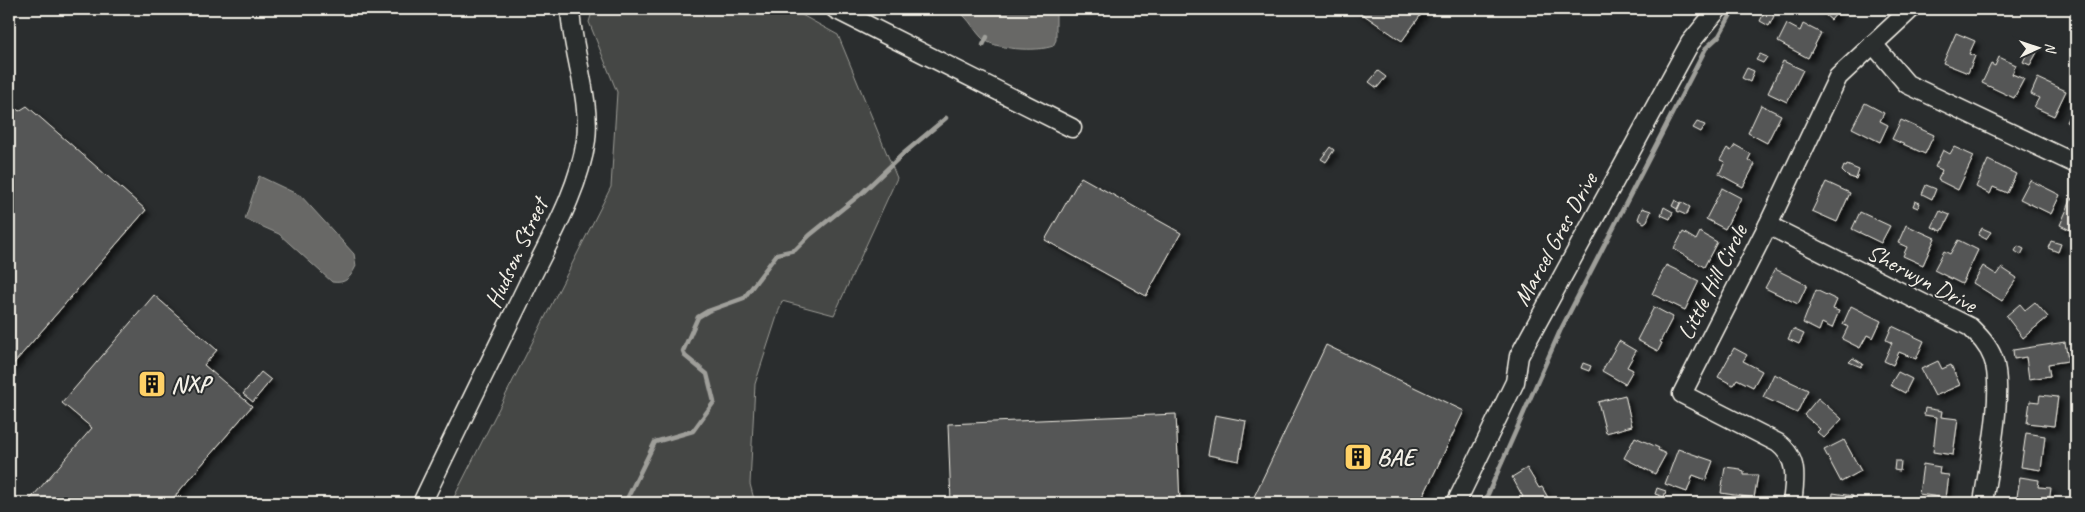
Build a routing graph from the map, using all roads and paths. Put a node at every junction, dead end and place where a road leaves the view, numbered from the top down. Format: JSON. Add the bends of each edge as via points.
{"nodes":[{"id":1,"x":570,"y":9,"type":"edge"},
{"id":2,"x":835,"y":9,"type":"edge"},
{"id":3,"x":1718,"y":9,"type":"edge"},
{"id":4,"x":1910,"y":9,"type":"edge"},
{"id":5,"x":1873,"y":44,"type":"junction"},
{"id":6,"x":1072,"y":128,"type":"dead end"},
{"id":7,"x":2076,"y":164,"type":"edge"},
{"id":8,"x":1768,"y":225,"type":"junction"},
{"id":9,"x":422,"y":503,"type":"edge"},
{"id":10,"x":1456,"y":503,"type":"edge"},
{"id":11,"x":1792,"y":503,"type":"edge"},
{"id":12,"x":1983,"y":503,"type":"edge"}],
"edges":[{"from":1,"to":9,"type":"street","name":"Hudson Street","via":[[585,105],[586,138],[581,166],[560,219]]},
{"from":2,"to":6,"type":"street"},
{"from":3,"to":10,"type":"street","name":"Marcel Gres Drive","via":[[1690,43],[1519,356],[1515,382]]},
{"from":4,"to":5,"type":"street","name":"Little Hill Circle"},
{"from":5,"to":7,"type":"street","via":[[1907,84]]},
{"from":5,"to":8,"type":"street","name":"Little Hill Circle","via":[[1838,77]]},
{"from":8,"to":11,"type":"street","name":"Little Hill Circle","via":[[1682,394],[1786,449],[1795,469]]},
{"from":8,"to":12,"type":"street","name":"Sherwyn Drive","via":[[1970,327],[1983,340],[1993,358],[1997,382]]}]}
